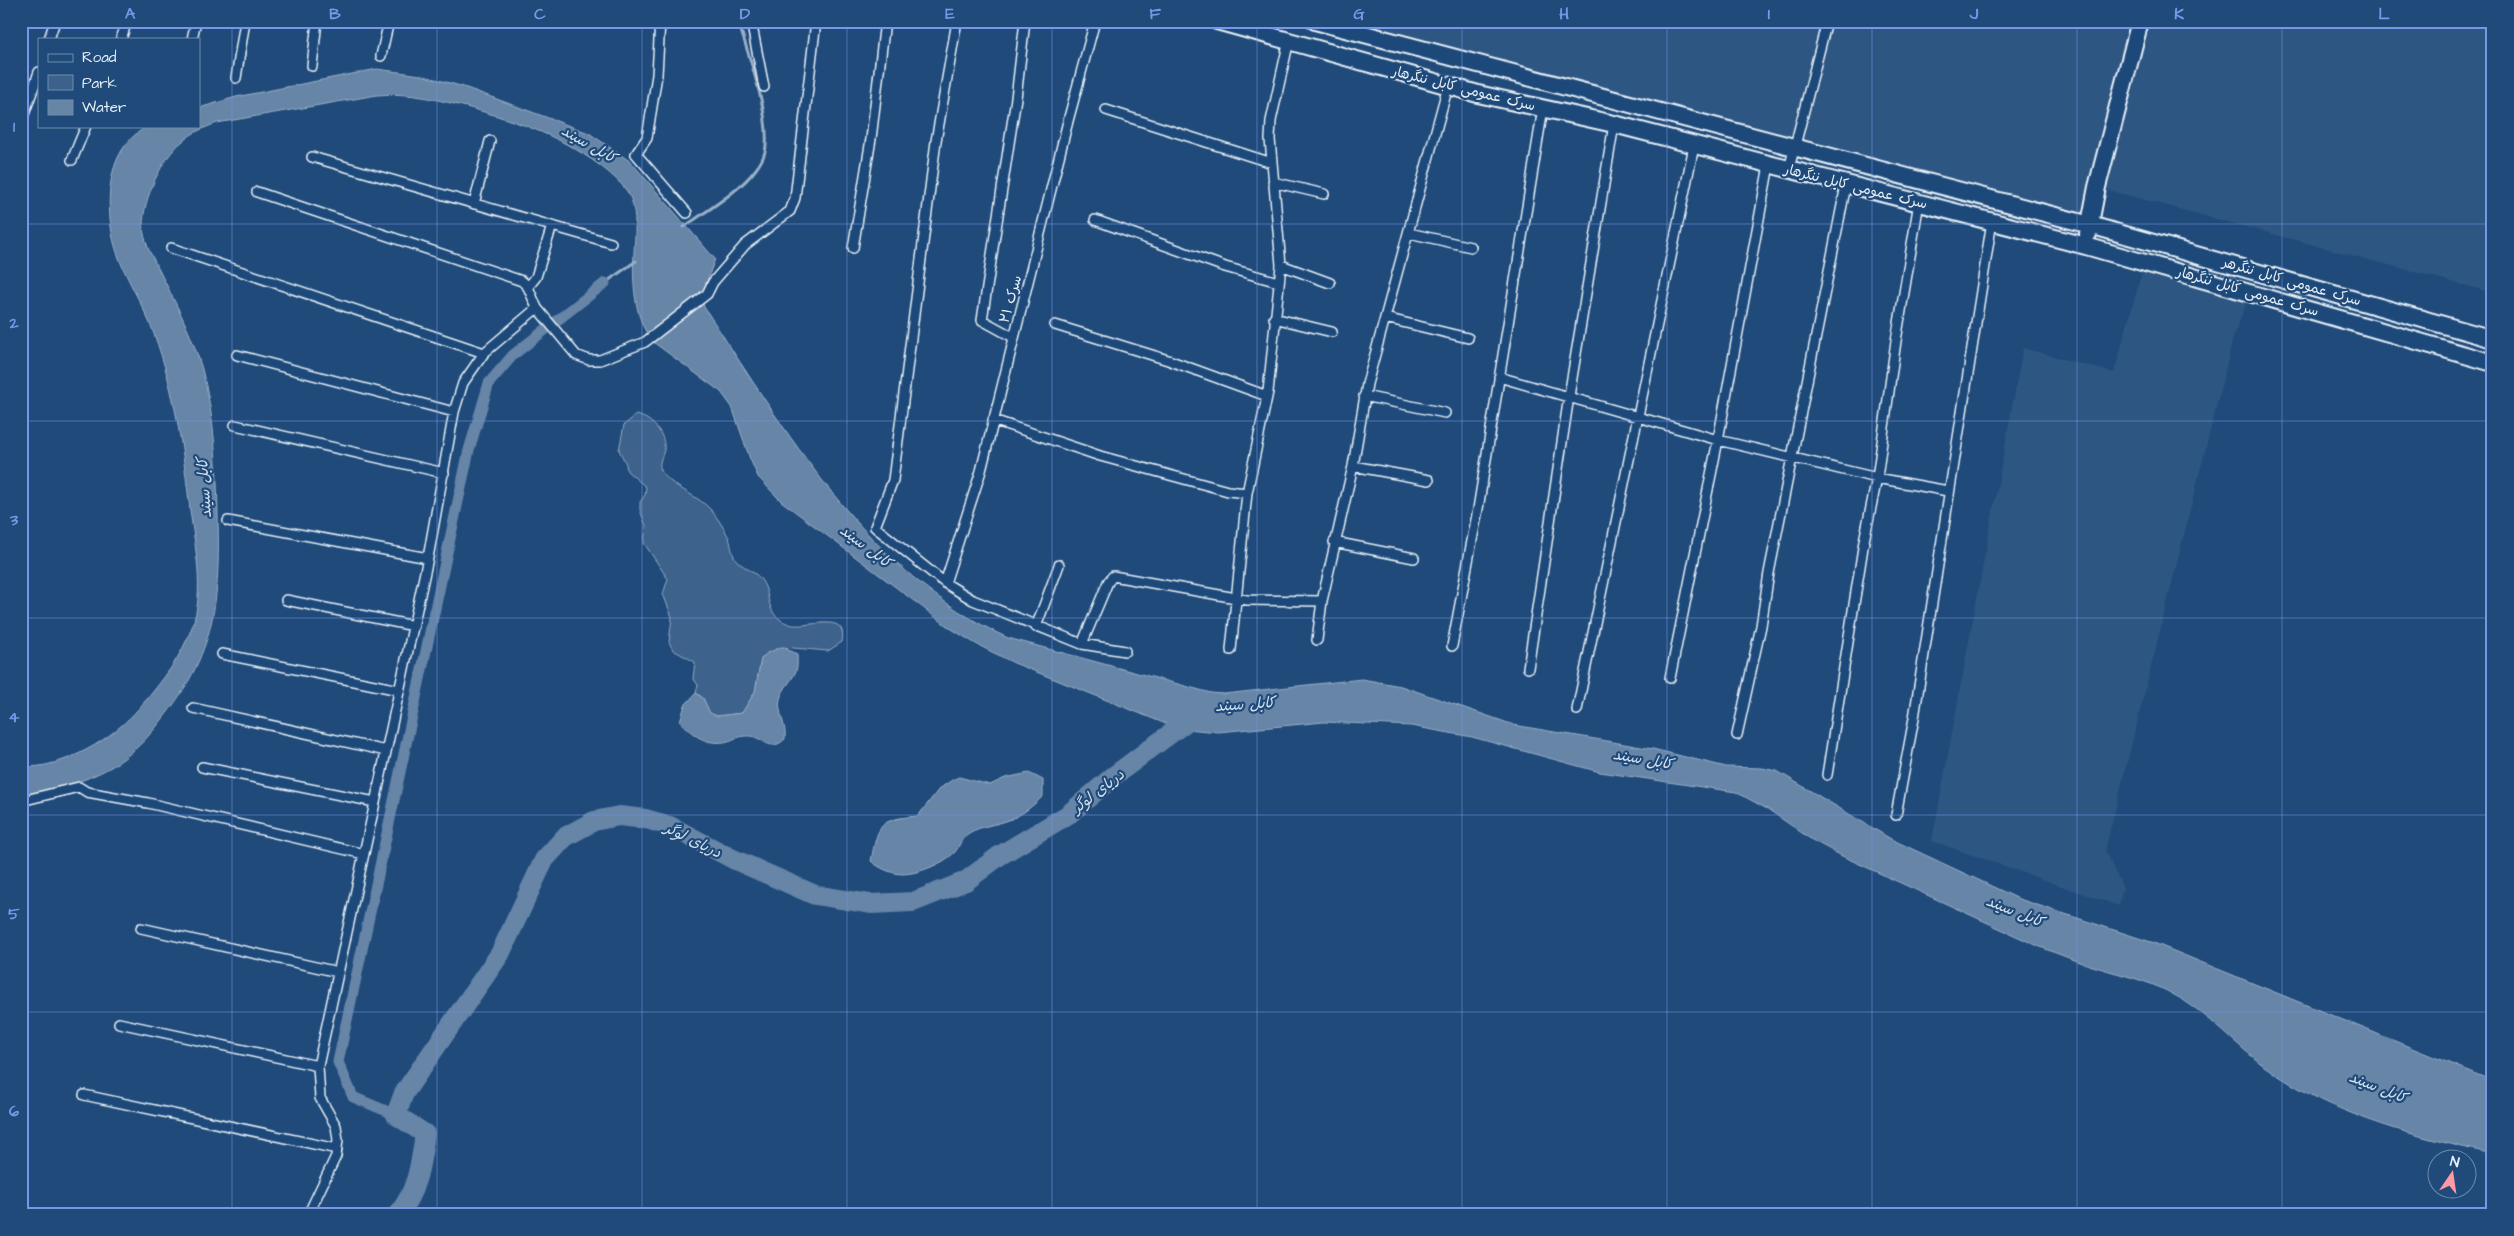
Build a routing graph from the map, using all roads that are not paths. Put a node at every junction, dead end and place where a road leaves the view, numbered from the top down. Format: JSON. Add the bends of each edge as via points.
{"nodes":[{"id":1,"x":55,"y":21,"type":"edge"},
{"id":2,"x":127,"y":21,"type":"edge"},
{"id":3,"x":196,"y":21,"type":"edge"},
{"id":4,"x":246,"y":21,"type":"edge"},
{"id":5,"x":317,"y":21,"type":"edge"},
{"id":6,"x":389,"y":21,"type":"edge"},
{"id":7,"x":660,"y":21,"type":"edge"},
{"id":8,"x":751,"y":21,"type":"edge"},
{"id":9,"x":816,"y":21,"type":"edge"},
{"id":10,"x":885,"y":21,"type":"edge"},
{"id":11,"x":957,"y":21,"type":"edge"},
{"id":12,"x":1025,"y":21,"type":"edge"},
{"id":13,"x":1095,"y":21,"type":"edge"},
{"id":14,"x":1217,"y":21,"type":"edge"},
{"id":15,"x":1315,"y":21,"type":"edge"},
{"id":16,"x":1827,"y":21,"type":"edge"},
{"id":17,"x":2140,"y":21,"type":"edge"},
{"id":18,"x":49,"y":38,"type":"edge"},
{"id":19,"x":121,"y":38,"type":"edge"},
{"id":20,"x":192,"y":38,"type":"edge"},
{"id":21,"x":1289,"y":40,"type":"junction"},
{"id":22,"x":381,"y":56,"type":"dead end"},
{"id":23,"x":312,"y":66,"type":"dead end"},
{"id":24,"x":38,"y":75,"type":"edge"},
{"id":25,"x":236,"y":78,"type":"dead end"},
{"id":26,"x":1448,"y":86,"type":"junction"},
{"id":27,"x":764,"y":87,"type":"dead end"},
{"id":28,"x":1543,"y":108,"type":"junction"},
{"id":29,"x":1106,"y":110,"type":"dead end"},
{"id":30,"x":21,"y":122,"type":"edge"},
{"id":31,"x":1614,"y":124,"type":"junction"},
{"id":32,"x":85,"y":128,"type":"edge"},
{"id":33,"x":490,"y":141,"type":"dead end"},
{"id":34,"x":1694,"y":146,"type":"junction"},
{"id":35,"x":1794,"y":147,"type":"junction"},
{"id":36,"x":312,"y":158,"type":"dead end"},
{"id":37,"x":72,"y":160,"type":"dead end"},
{"id":38,"x":1272,"y":163,"type":"junction"},
{"id":39,"x":1769,"y":165,"type":"junction"},
{"id":40,"x":1789,"y":169,"type":"junction"},
{"id":41,"x":1273,"y":182,"type":"junction"},
{"id":42,"x":1846,"y":185,"type":"junction"},
{"id":43,"x":258,"y":192,"type":"dead end"},
{"id":44,"x":1324,"y":194,"type":"dead end"},
{"id":45,"x":1919,"y":202,"type":"junction"},
{"id":46,"x":474,"y":204,"type":"junction"},
{"id":47,"x":687,"y":213,"type":"dead end"},
{"id":48,"x":1095,"y":220,"type":"dead end"},
{"id":49,"x":1992,"y":221,"type":"junction"},
{"id":50,"x":2090,"y":225,"type":"junction"},
{"id":51,"x":552,"y":226,"type":"junction"},
{"id":52,"x":1409,"y":234,"type":"junction"},
{"id":53,"x":611,"y":243,"type":"dead end"},
{"id":54,"x":2086,"y":246,"type":"junction"},
{"id":55,"x":1471,"y":247,"type":"dead end"},
{"id":56,"x":171,"y":248,"type":"dead end"},
{"id":57,"x":853,"y":248,"type":"dead end"},
{"id":58,"x":1281,"y":265,"type":"junction"},
{"id":59,"x":1278,"y":282,"type":"junction"},
{"id":60,"x":1330,"y":283,"type":"dead end"},
{"id":61,"x":528,"y":287,"type":"junction"},
{"id":62,"x":537,"y":308,"type":"junction"},
{"id":63,"x":1274,"y":318,"type":"junction"},
{"id":64,"x":1385,"y":318,"type":"junction"},
{"id":65,"x":1055,"y":325,"type":"dead end"},
{"id":66,"x":1332,"y":332,"type":"dead end"},
{"id":67,"x":1013,"y":337,"type":"junction"},
{"id":68,"x":1468,"y":338,"type":"dead end"},
{"id":69,"x":2493,"y":339,"type":"edge"},
{"id":70,"x":484,"y":353,"type":"junction"},
{"id":71,"x":237,"y":355,"type":"dead end"},
{"id":72,"x":2493,"y":363,"type":"edge"},
{"id":73,"x":1499,"y":376,"type":"junction"},
{"id":74,"x":1267,"y":396,"type":"junction"},
{"id":75,"x":1364,"y":396,"type":"junction"},
{"id":76,"x":1569,"y":396,"type":"junction"},
{"id":77,"x":454,"y":412,"type":"junction"},
{"id":78,"x":1445,"y":413,"type":"dead end"},
{"id":79,"x":1638,"y":417,"type":"junction"},
{"id":80,"x":993,"y":420,"type":"junction"},
{"id":81,"x":235,"y":425,"type":"dead end"},
{"id":82,"x":1718,"y":440,"type":"junction"},
{"id":83,"x":1792,"y":458,"type":"junction"},
{"id":84,"x":1352,"y":466,"type":"junction"},
{"id":85,"x":444,"y":473,"type":"junction"},
{"id":86,"x":1876,"y":478,"type":"junction"},
{"id":87,"x":1429,"y":480,"type":"dead end"},
{"id":88,"x":1948,"y":491,"type":"junction"},
{"id":89,"x":1247,"y":492,"type":"junction"},
{"id":90,"x":228,"y":521,"type":"dead end"},
{"id":91,"x":1334,"y":542,"type":"junction"},
{"id":92,"x":428,"y":558,"type":"junction"},
{"id":93,"x":1414,"y":558,"type":"dead end"},
{"id":94,"x":1059,"y":565,"type":"dead end"},
{"id":95,"x":946,"y":583,"type":"junction"},
{"id":96,"x":1237,"y":598,"type":"junction"},
{"id":97,"x":286,"y":600,"type":"dead end"},
{"id":98,"x":1322,"y":601,"type":"junction"},
{"id":99,"x":414,"y":626,"type":"junction"},
{"id":100,"x":1036,"y":627,"type":"junction"},
{"id":101,"x":1318,"y":640,"type":"dead end"},
{"id":102,"x":1082,"y":644,"type":"junction"},
{"id":103,"x":1452,"y":646,"type":"dead end"},
{"id":104,"x":1231,"y":650,"type":"dead end"},
{"id":105,"x":1125,"y":651,"type":"dead end"},
{"id":106,"x":222,"y":654,"type":"dead end"},
{"id":107,"x":1528,"y":668,"type":"dead end"},
{"id":108,"x":1670,"y":678,"type":"dead end"},
{"id":109,"x":400,"y":690,"type":"junction"},
{"id":110,"x":193,"y":708,"type":"dead end"},
{"id":111,"x":1577,"y":710,"type":"dead end"},
{"id":112,"x":1737,"y":734,"type":"dead end"},
{"id":113,"x":386,"y":750,"type":"junction"},
{"id":114,"x":202,"y":767,"type":"dead end"},
{"id":115,"x":1827,"y":775,"type":"dead end"},
{"id":116,"x":21,"y":801,"type":"edge"},
{"id":117,"x":375,"y":802,"type":"junction"},
{"id":118,"x":1896,"y":815,"type":"dead end"},
{"id":119,"x":364,"y":854,"type":"junction"},
{"id":120,"x":141,"y":928,"type":"dead end"},
{"id":121,"x":338,"y":972,"type":"junction"},
{"id":122,"x":119,"y":1023,"type":"dead end"},
{"id":123,"x":318,"y":1066,"type":"junction"},
{"id":124,"x":84,"y":1095,"type":"dead end"},
{"id":125,"x":337,"y":1149,"type":"junction"},
{"id":126,"x":308,"y":1215,"type":"edge"}],
"edges":[{"from":1,"to":18,"type":"street"},
{"from":2,"to":19,"type":"street"},
{"from":3,"to":20,"type":"street"},
{"from":4,"to":25,"type":"street"},
{"from":5,"to":23,"type":"street"},
{"from":6,"to":22,"type":"street"},
{"from":7,"to":47,"type":"street","via":[[657,75],[647,138],[636,154]]},
{"from":8,"to":27,"type":"street"},
{"from":9,"to":62,"type":"street","via":[[795,198],[790,211],[744,245],[712,282],[708,294],[645,342],[600,360],[576,355]]},
{"from":10,"to":57,"type":"street"},
{"from":11,"to":95,"type":"street","via":[[935,150],[893,480],[875,527]]},
{"from":12,"to":67,"type":"street","via":[[982,320]]},
{"from":13,"to":67,"type":"street","name":"سرک ۲۱"},
{"from":14,"to":21,"type":"highway","name":"سرک عمومی کابل ننگرهار"},
{"from":15,"to":35,"type":"highway","name":"سرک عمومی کابل ننگرهار"},
{"from":16,"to":35,"type":"street"},
{"from":17,"to":50,"type":"highway"},
{"from":21,"to":26,"type":"highway","name":"سرک عمومی کابل ننگرهار"},
{"from":21,"to":38,"type":"street","via":[[1271,121]]},
{"from":24,"to":30,"type":"street"},
{"from":26,"to":28,"type":"highway","name":"سرک عمومی کابل ننگرهار"},
{"from":26,"to":52,"type":"street"},
{"from":28,"to":31,"type":"highway","name":"سرک عمومی کابل ننگرهار"},
{"from":28,"to":73,"type":"street"},
{"from":29,"to":38,"type":"street"},
{"from":31,"to":34,"type":"highway","name":"سرک عمومی کابل ننگرهار"},
{"from":31,"to":76,"type":"street"},
{"from":32,"to":37,"type":"street"},
{"from":33,"to":46,"type":"street"},
{"from":34,"to":39,"type":"highway","name":"سرک عمومی کابل ننگرهار"},
{"from":34,"to":79,"type":"street"},
{"from":35,"to":40,"type":"street"},
{"from":35,"to":50,"type":"highway","name":"سرک عمومی کابل ننگرهار"},
{"from":36,"to":46,"type":"street"},
{"from":38,"to":41,"type":"street"},
{"from":39,"to":40,"type":"highway","name":"سرک عمومی کابل ننگرهار"},
{"from":39,"to":82,"type":"street"},
{"from":40,"to":42,"type":"highway","name":"سرک عمومی کابل ننگرهار"},
{"from":41,"to":44,"type":"street"},
{"from":41,"to":58,"type":"street"},
{"from":42,"to":45,"type":"highway","name":"سرک عمومی کابل ننگرهار"},
{"from":42,"to":83,"type":"street"},
{"from":43,"to":61,"type":"street","via":[[522,282]]},
{"from":45,"to":49,"type":"highway","name":"سرک عمومی کابل ننگرهار"},
{"from":45,"to":86,"type":"street"},
{"from":46,"to":51,"type":"street"},
{"from":48,"to":59,"type":"street","via":[[1225,267]]},
{"from":49,"to":54,"type":"highway","name":"سرک عمومی کابل ننگرهار"},
{"from":49,"to":88,"type":"street"},
{"from":50,"to":54,"type":"highway"},
{"from":50,"to":69,"type":"highway","name":"سرک عمومی کابل ننگرهر"},
{"from":51,"to":53,"type":"street"},
{"from":51,"to":61,"type":"street","via":[[536,277]]},
{"from":52,"to":55,"type":"street"},
{"from":52,"to":64,"type":"street"},
{"from":54,"to":72,"type":"highway","name":"سرک عمومی کابل ننگرهار"},
{"from":56,"to":70,"type":"street"},
{"from":58,"to":59,"type":"street"},
{"from":58,"to":60,"type":"street"},
{"from":59,"to":63,"type":"street"},
{"from":61,"to":62,"type":"street"},
{"from":62,"to":70,"type":"street"},
{"from":63,"to":66,"type":"street"},
{"from":63,"to":74,"type":"street"},
{"from":64,"to":68,"type":"street"},
{"from":64,"to":75,"type":"street"},
{"from":65,"to":74,"type":"street","via":[[1168,360]]},
{"from":67,"to":80,"type":"street","name":"سرک ۲۱"},
{"from":70,"to":77,"type":"street","via":[[463,383]]},
{"from":71,"to":77,"type":"street"},
{"from":73,"to":76,"type":"street"},
{"from":73,"to":103,"type":"street"},
{"from":74,"to":89,"type":"street"},
{"from":75,"to":78,"type":"street"},
{"from":75,"to":84,"type":"street"},
{"from":76,"to":79,"type":"street"},
{"from":76,"to":107,"type":"street"},
{"from":77,"to":85,"type":"street"},
{"from":79,"to":82,"type":"street"},
{"from":79,"to":111,"type":"street"},
{"from":80,"to":89,"type":"street","via":[[1100,456],[1228,491]]},
{"from":80,"to":95,"type":"street","name":"سرک ۲۱","via":[[981,471]]},
{"from":81,"to":85,"type":"street"},
{"from":82,"to":83,"type":"street"},
{"from":82,"to":108,"type":"street"},
{"from":83,"to":86,"type":"street"},
{"from":83,"to":112,"type":"street"},
{"from":84,"to":87,"type":"street"},
{"from":84,"to":91,"type":"street"},
{"from":85,"to":92,"type":"street"},
{"from":86,"to":88,"type":"street"},
{"from":86,"to":115,"type":"street"},
{"from":88,"to":118,"type":"street"},
{"from":89,"to":96,"type":"street"},
{"from":90,"to":92,"type":"street"},
{"from":91,"to":93,"type":"street"},
{"from":91,"to":98,"type":"street"},
{"from":92,"to":99,"type":"street"},
{"from":94,"to":100,"type":"street"},
{"from":95,"to":100,"type":"street","via":[[973,600]]},
{"from":96,"to":98,"type":"street"},
{"from":96,"to":102,"type":"street","via":[[1113,576]]},
{"from":96,"to":104,"type":"street"},
{"from":97,"to":99,"type":"street"},
{"from":98,"to":101,"type":"street"},
{"from":99,"to":109,"type":"street"},
{"from":100,"to":102,"type":"street"},
{"from":102,"to":105,"type":"street"},
{"from":106,"to":109,"type":"street"},
{"from":109,"to":113,"type":"street"},
{"from":110,"to":113,"type":"street"},
{"from":113,"to":117,"type":"street"},
{"from":114,"to":117,"type":"street"},
{"from":116,"to":119,"type":"street","via":[[79,787],[87,792]]},
{"from":117,"to":119,"type":"street"},
{"from":119,"to":121,"type":"street"},
{"from":120,"to":121,"type":"street"},
{"from":121,"to":123,"type":"street"},
{"from":122,"to":123,"type":"street"},
{"from":123,"to":125,"type":"street","via":[[320,1098],[336,1126]]},
{"from":124,"to":125,"type":"street"},
{"from":125,"to":126,"type":"street"}]}
